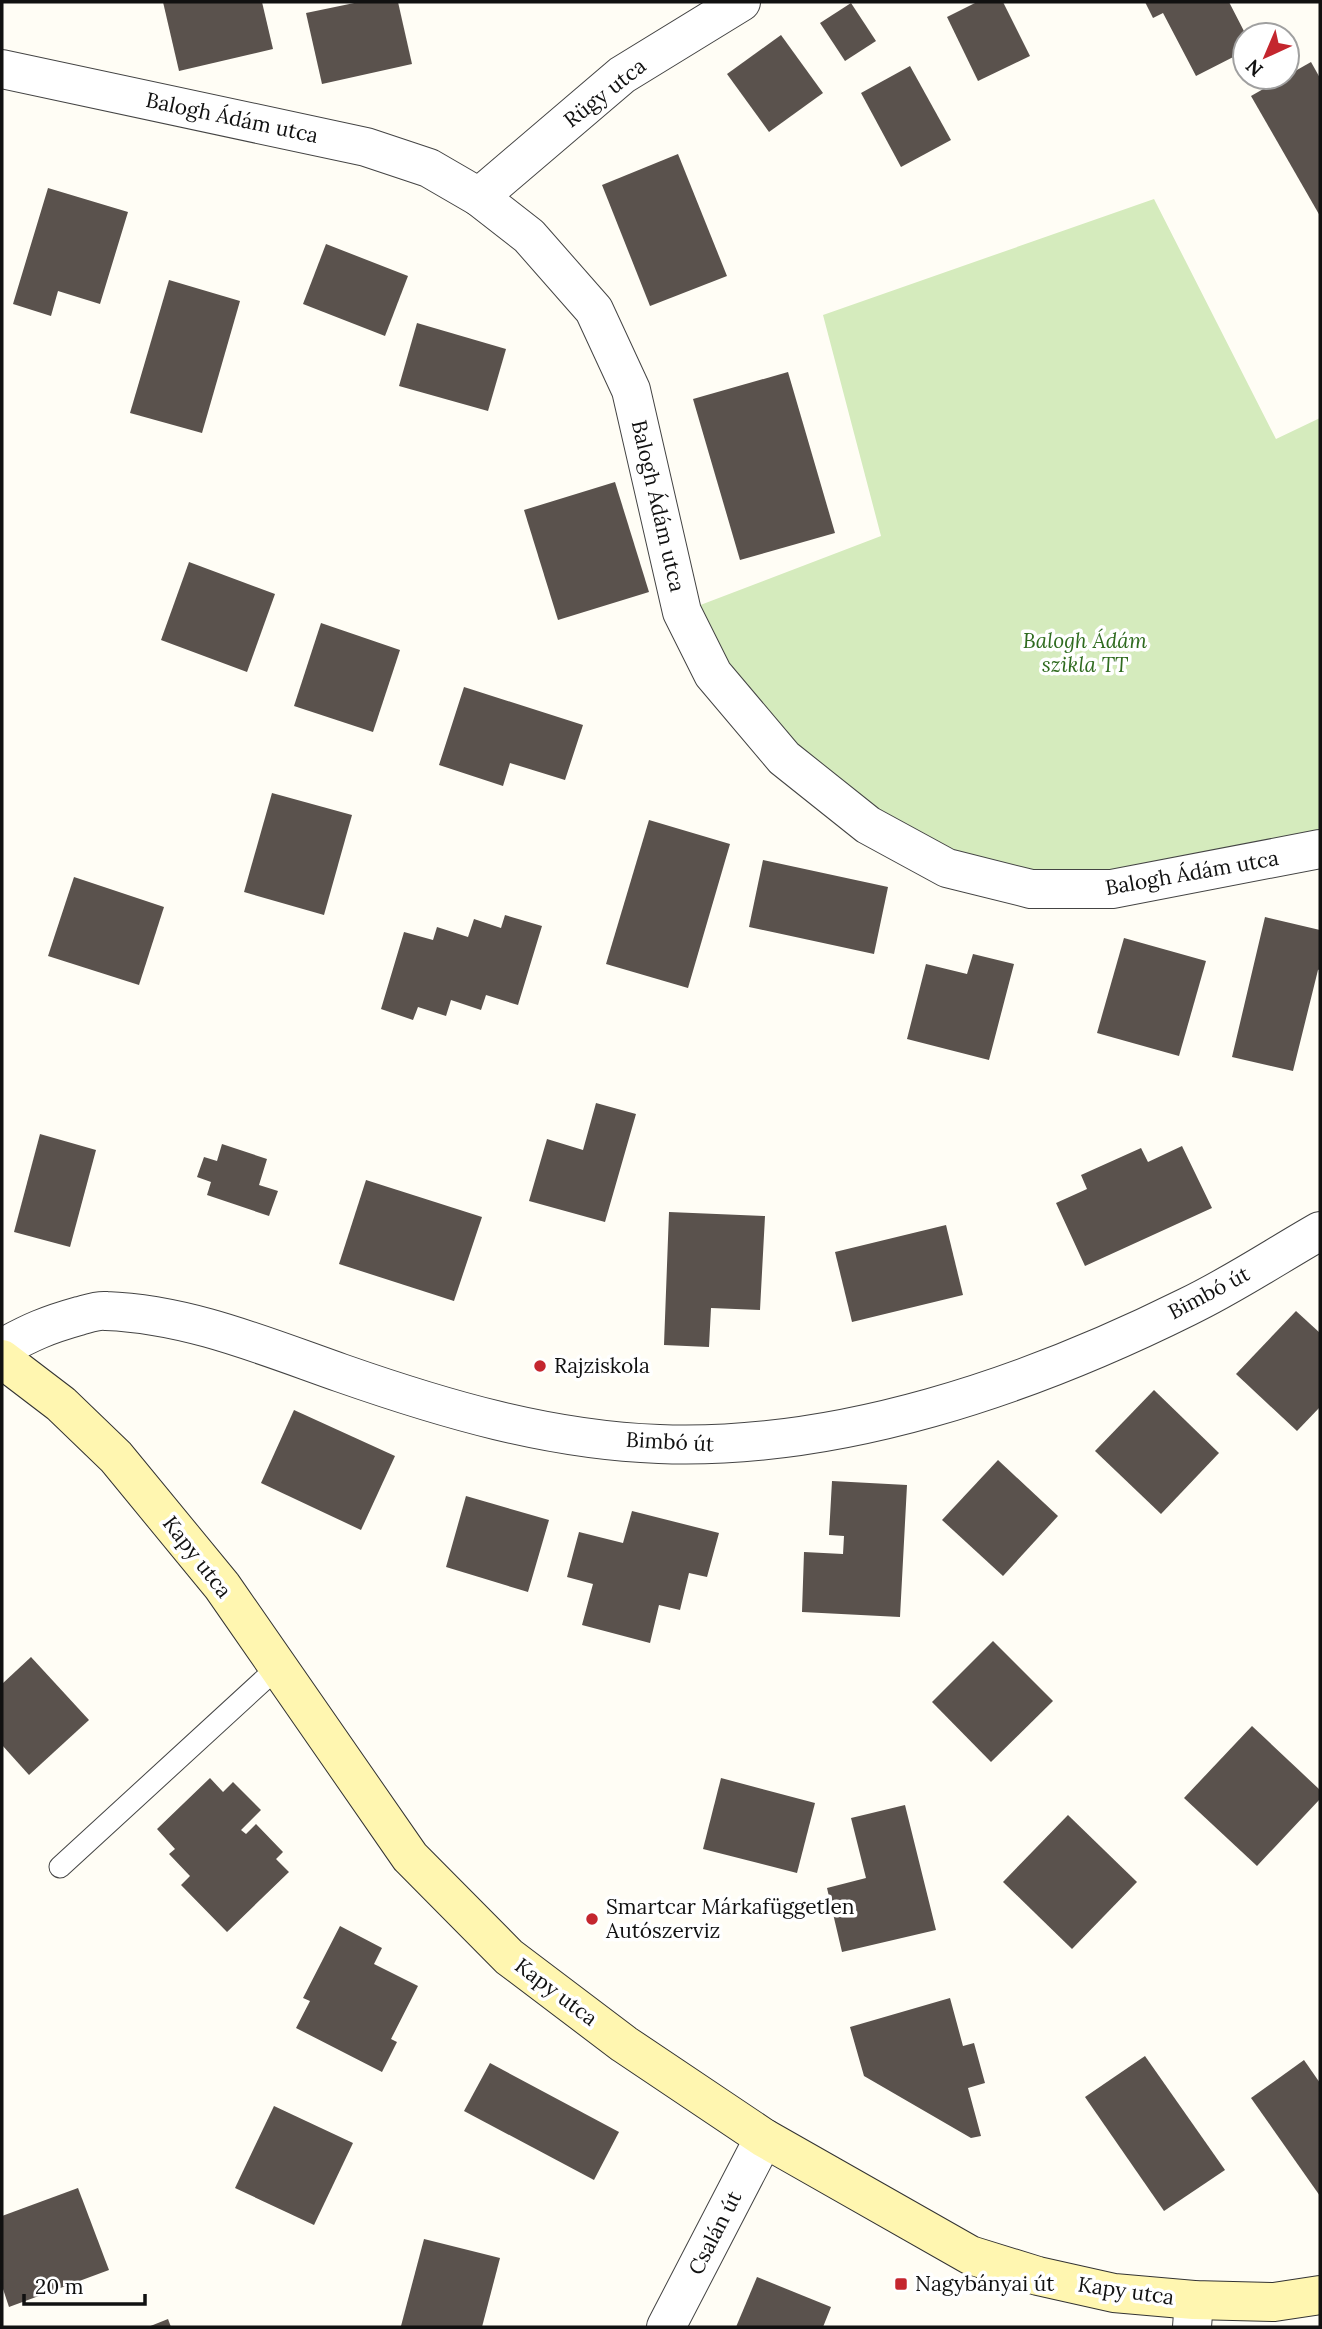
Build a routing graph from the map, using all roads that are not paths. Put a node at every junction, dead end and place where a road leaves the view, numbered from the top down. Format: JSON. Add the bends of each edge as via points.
{"nodes":[{"id":1,"x":741,"y":2,"type":"edge"},
{"id":2,"x":2,"y":69,"type":"edge"},
{"id":3,"x":479,"y":197,"type":"junction"},
{"id":4,"x":1320,"y":849,"type":"edge"},
{"id":5,"x":1320,"y":1231,"type":"edge"},
{"id":6,"x":2,"y":1348,"type":"edge"},
{"id":7,"x":2,"y":1359,"type":"edge"},
{"id":8,"x":278,"y":1667,"type":"junction"},
{"id":9,"x":60,"y":1867,"type":"dead end"},
{"id":10,"x":764,"y":2138,"type":"junction"},
{"id":11,"x":1320,"y":2295,"type":"edge"},
{"id":12,"x":1193,"y":2314,"type":"edge"},
{"id":13,"x":666,"y":2327,"type":"edge"}],
"edges":[{"from":1,"to":3,"type":"street","name":"Rügy utca","via":[[622,75]]},
{"from":2,"to":3,"type":"street","name":"Balogh Ádám utca","via":[[366,147],[429,168]]},
{"from":3,"to":4,"type":"street","name":"Balogh Ádám utca","via":[[529,236],[594,310],[631,390],[682,612],[713,674],[783,758],[868,825],[947,868],[1031,889],[1112,890]]},
{"from":5,"to":6,"type":"street","name":"Bimbó út","via":[[1189,1307],[963,1399],[819,1435],[732,1445],[656,1444],[532,1430],[429,1403],[197,1323],[102,1310],[41,1326]]},
{"from":7,"to":8,"type":"street","name":"Kapy utca","via":[[61,1404],[117,1457],[222,1586]]},
{"from":8,"to":9,"type":"lane"},
{"from":8,"to":10,"type":"street","name":"Kapy utca","via":[[410,1857],[509,1956],[624,2044]]},
{"from":10,"to":12,"type":"street","name":"Kapy utca","via":[[970,2255]]},
{"from":10,"to":13,"type":"street","name":"Csalán út"},
{"from":11,"to":12,"type":"street","name":"Kapy utca"}]}
